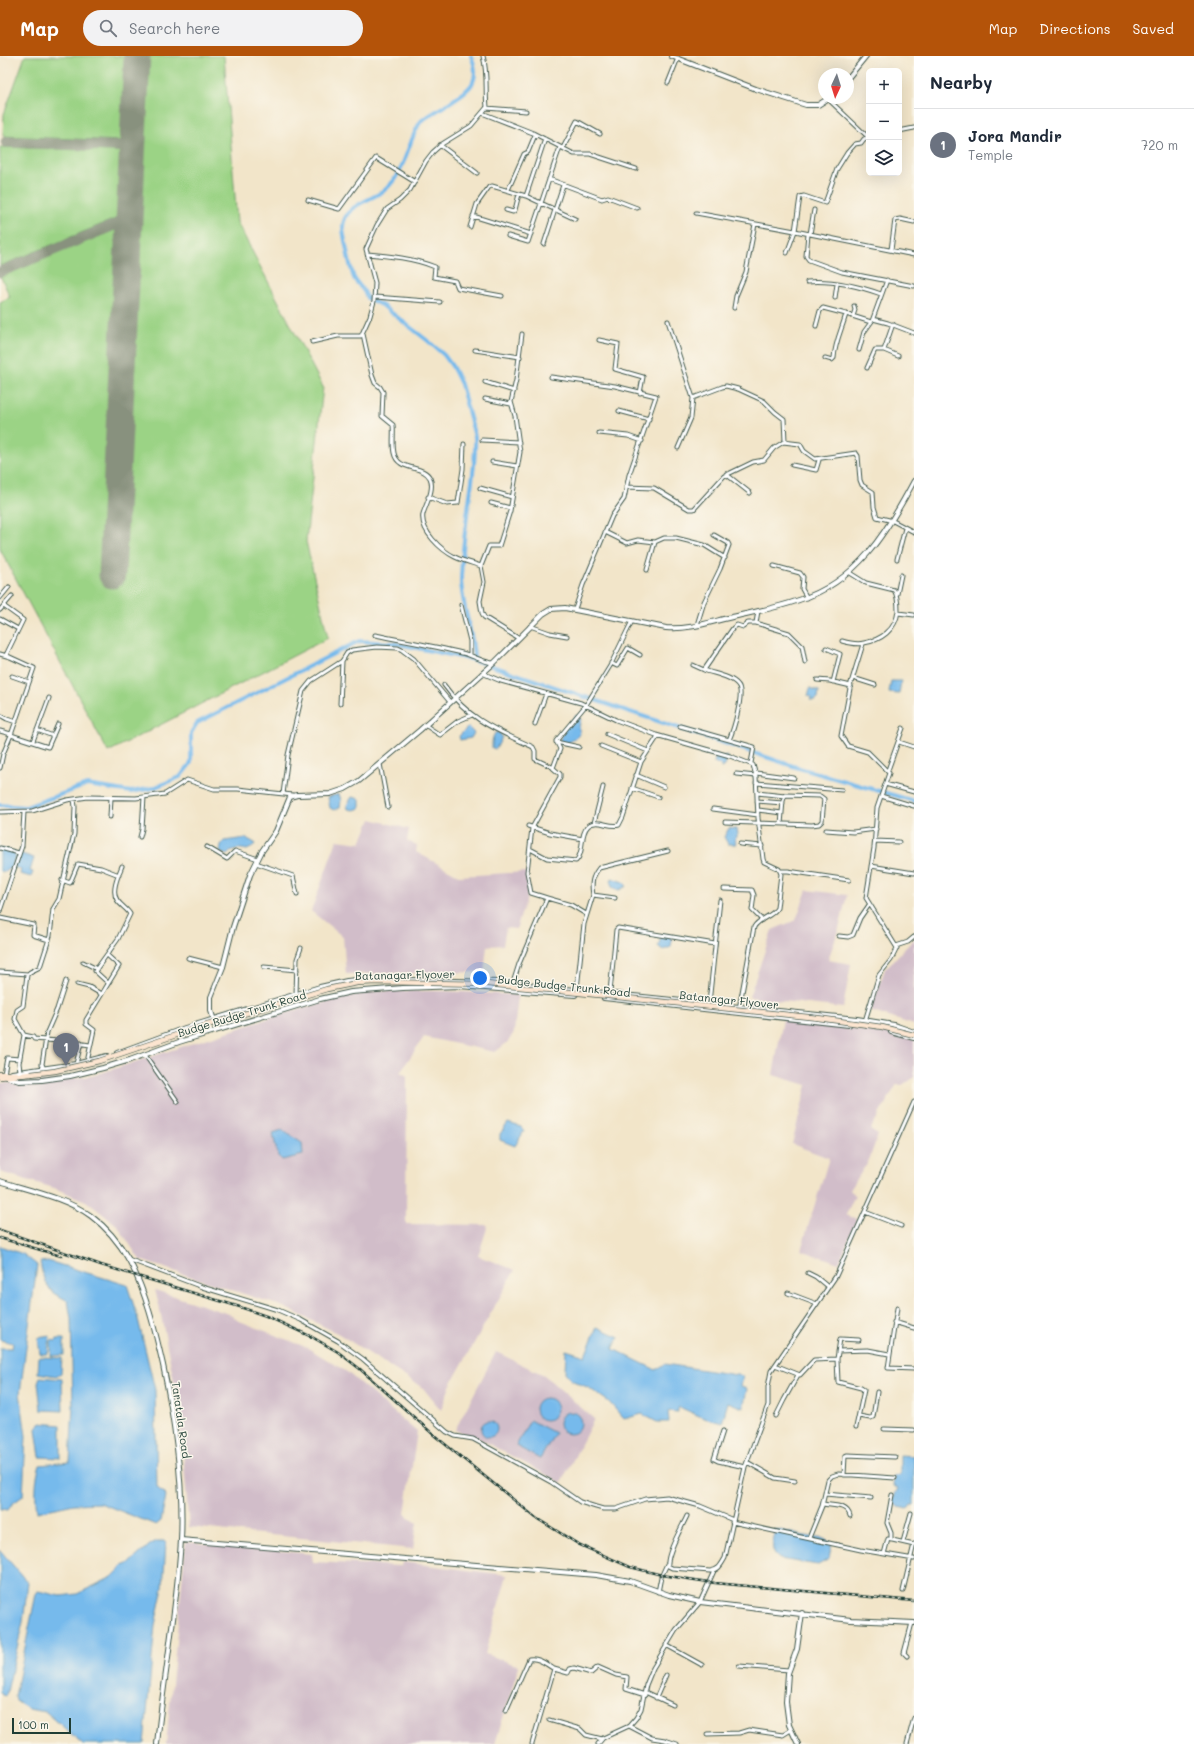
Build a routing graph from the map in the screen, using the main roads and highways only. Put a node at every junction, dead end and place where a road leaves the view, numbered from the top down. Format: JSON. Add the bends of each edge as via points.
{"nodes":[{"id":1,"x":914,"y":1035,"type":"edge"},
{"id":2,"x":6,"y":1075,"type":"edge"},
{"id":3,"x":0,"y":1078,"type":"edge"}],
"edges":[{"from":1,"to":2,"type":"main road","name":"Batanagar Flyover","bridge":true,"via":[[873,1025],[570,992],[487,984],[376,982],[327,989],[99,1061],[55,1071]]},
{"from":2,"to":3,"type":"main road","name":"Batanagar Flyover"}]}
